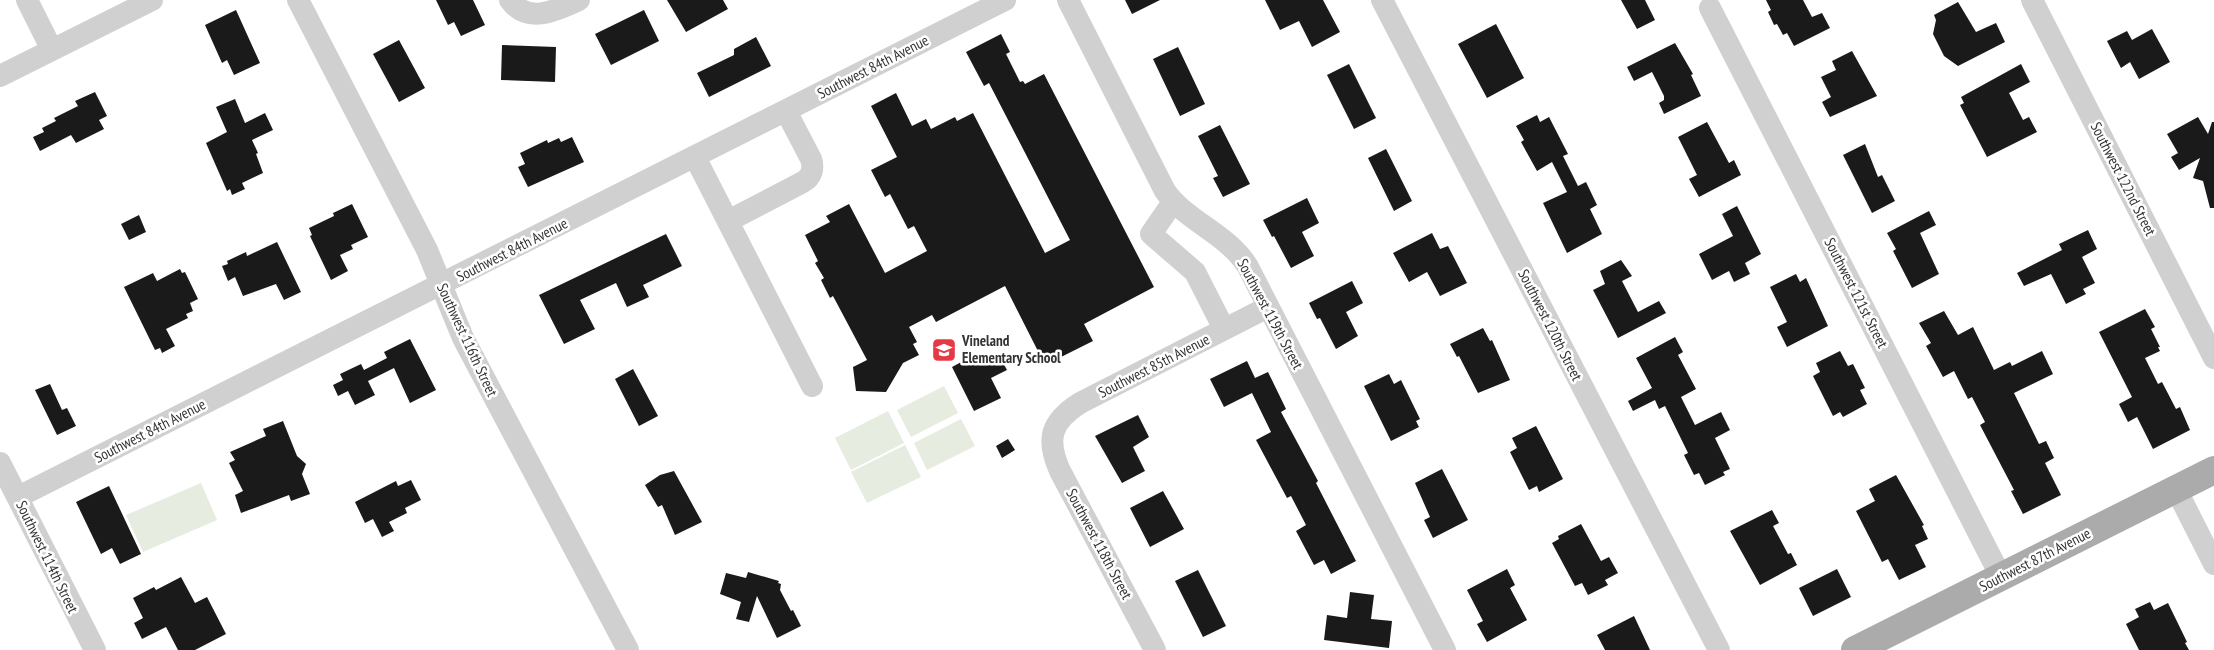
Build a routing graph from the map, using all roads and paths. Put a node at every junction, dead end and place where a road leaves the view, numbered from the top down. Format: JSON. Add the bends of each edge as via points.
{"nodes":[{"id":1,"x":27,"y":0,"type":"edge"},
{"id":2,"x":152,"y":0,"type":"edge"},
{"id":3,"x":298,"y":0,"type":"edge"},
{"id":4,"x":510,"y":0,"type":"edge"},
{"id":5,"x":579,"y":0,"type":"edge"},
{"id":6,"x":1005,"y":0,"type":"edge"},
{"id":7,"x":1068,"y":0,"type":"edge"},
{"id":8,"x":1382,"y":0,"type":"edge"},
{"id":9,"x":2032,"y":0,"type":"edge"},
{"id":10,"x":1710,"y":8,"type":"dead end"},
{"id":11,"x":52,"y":50,"type":"junction"},
{"id":12,"x":0,"y":76,"type":"edge"},
{"id":13,"x":786,"y":111,"type":"junction"},
{"id":14,"x":695,"y":157,"type":"junction"},
{"id":15,"x":1173,"y":202,"type":"junction"},
{"id":16,"x":728,"y":221,"type":"junction"},
{"id":17,"x":441,"y":286,"type":"junction"},
{"id":18,"x":1268,"y":307,"type":"junction"},
{"id":19,"x":1224,"y":329,"type":"junction"},
{"id":20,"x":2214,"y":358,"type":"edge"},
{"id":21,"x":812,"y":386,"type":"dead end"},
{"id":22,"x":1052,"y":436,"type":"joint"},
{"id":23,"x":0,"y":463,"type":"edge"},
{"id":24,"x":2214,"y":470,"type":"edge"},
{"id":25,"x":2176,"y":489,"type":"junction"},
{"id":26,"x":18,"y":497,"type":"junction"},
{"id":27,"x":2214,"y":564,"type":"edge"},
{"id":28,"x":2001,"y":578,"type":"junction"},
{"id":29,"x":95,"y":650,"type":"edge"},
{"id":30,"x":628,"y":650,"type":"edge"},
{"id":31,"x":1155,"y":650,"type":"edge"},
{"id":32,"x":1445,"y":650,"type":"edge"},
{"id":33,"x":1719,"y":650,"type":"edge"},
{"id":34,"x":1856,"y":650,"type":"edge"}],
"edges":[{"from":1,"to":11,"type":"street"},
{"from":2,"to":11,"type":"street"},
{"from":3,"to":17,"type":"street","name":"Southwest 116th Street","via":[[427,250]]},
{"from":4,"to":5,"type":"street","via":[[528,13],[540,14]]},
{"from":6,"to":13,"type":"street","name":"Southwest 84th Avenue"},
{"from":7,"to":15,"type":"street","name":"Southwest 119th Street","via":[[1157,177]]},
{"from":8,"to":33,"type":"street","name":"Southwest 120th Street"},
{"from":9,"to":20,"type":"street","name":"Southwest 122nd Street"},
{"from":10,"to":28,"type":"street","name":"Southwest 121st Street"},
{"from":11,"to":12,"type":"street"},
{"from":13,"to":14,"type":"street","name":"Southwest 84th Avenue"},
{"from":13,"to":16,"type":"street","via":[[811,159],[811,175]]},
{"from":14,"to":16,"type":"street"},
{"from":14,"to":17,"type":"street","name":"Southwest 84th Avenue"},
{"from":15,"to":18,"type":"street","name":"Southwest 119th Street","via":[[1240,255]]},
{"from":15,"to":19,"type":"street","via":[[1151,234],[1195,272]]},
{"from":16,"to":21,"type":"street"},
{"from":17,"to":26,"type":"street","name":"Southwest 84th Avenue"},
{"from":17,"to":30,"type":"street","name":"Southwest 116th Street","via":[[463,338]]},
{"from":18,"to":19,"type":"street","name":"Southwest 85th Avenue"},
{"from":18,"to":32,"type":"street","name":"Southwest 119th Street"},
{"from":19,"to":22,"type":"street","name":"Southwest 85th Avenue","via":[[1072,408],[1058,422]]},
{"from":22,"to":31,"type":"street","name":"Southwest 118th Street","via":[[1052,453],[1060,472]]},
{"from":23,"to":26,"type":"street","name":"Southwest 114th Street"},
{"from":24,"to":25,"type":"main road","name":"Southwest 87th Avenue"},
{"from":25,"to":27,"type":"street"},
{"from":25,"to":28,"type":"main road","name":"Southwest 87th Avenue"},
{"from":26,"to":29,"type":"street","name":"Southwest 114th Street"},
{"from":28,"to":34,"type":"main road","name":"Southwest 87th Avenue"}]}
